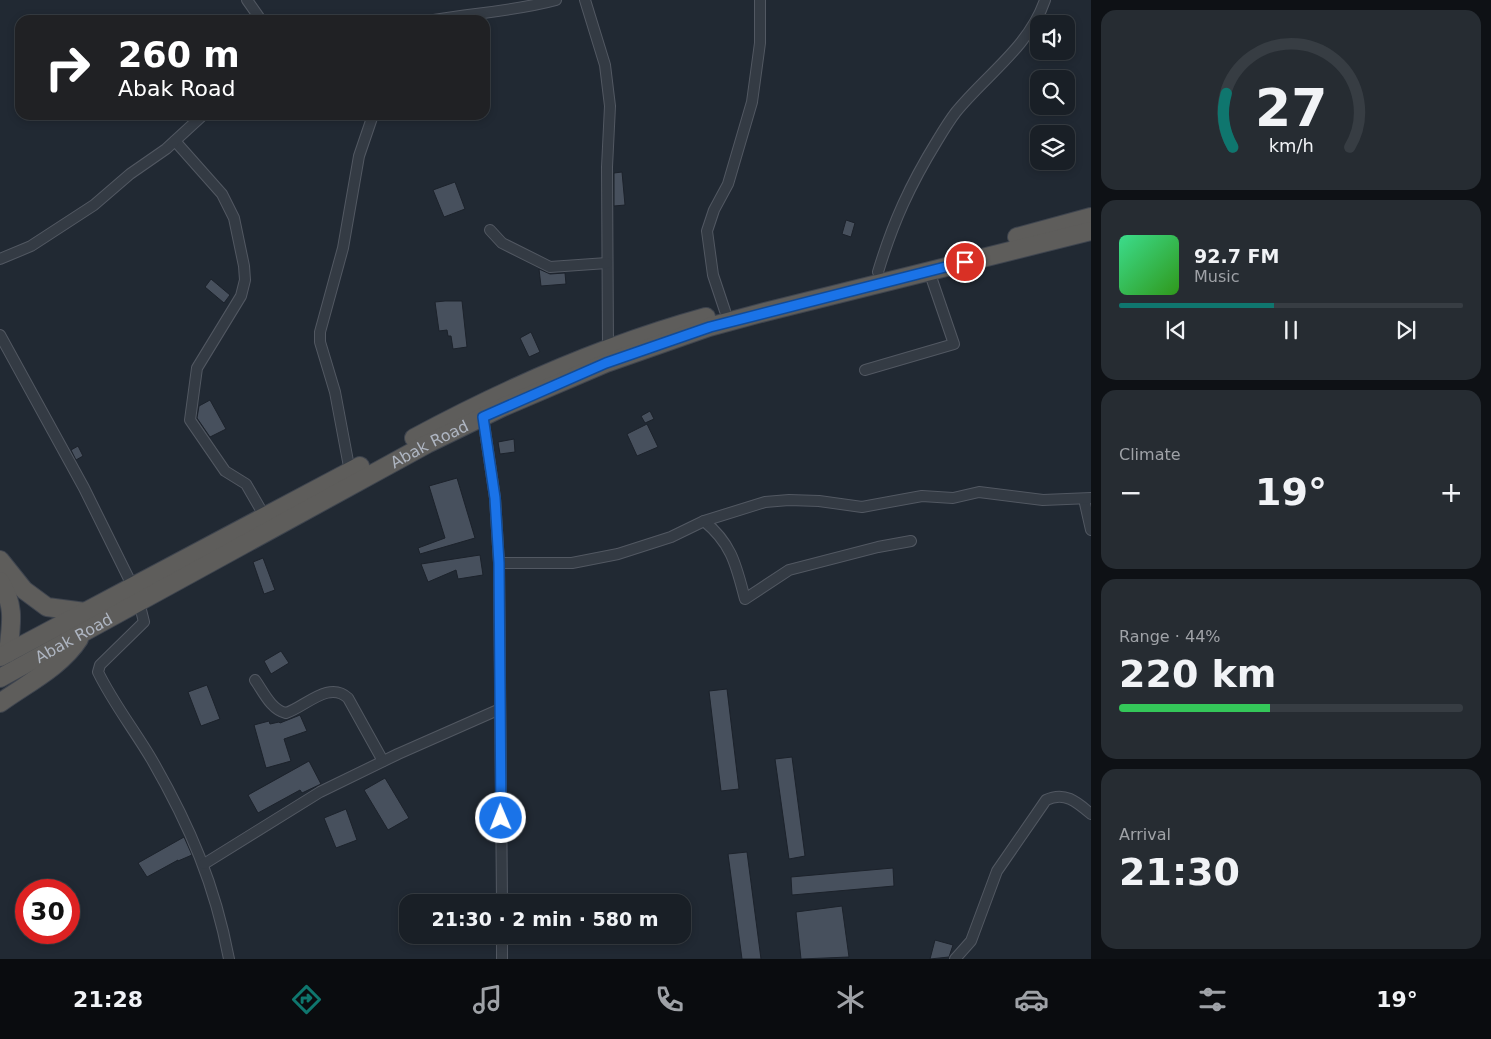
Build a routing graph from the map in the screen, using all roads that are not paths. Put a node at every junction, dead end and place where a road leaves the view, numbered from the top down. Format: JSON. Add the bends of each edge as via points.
{"nodes":[{"id":1,"x":247,"y":0,"type":"edge"},
{"id":2,"x":556,"y":0,"type":"edge"},
{"id":3,"x":585,"y":0,"type":"edge"},
{"id":4,"x":760,"y":0,"type":"edge"},
{"id":5,"x":1045,"y":0,"type":"edge"},
{"id":6,"x":258,"y":15,"type":"edge"},
{"id":7,"x":460,"y":15,"type":"edge"},
{"id":8,"x":197,"y":120,"type":"edge"},
{"id":9,"x":370,"y":120,"type":"edge"},
{"id":10,"x":175,"y":141,"type":"junction"},
{"id":11,"x":1091,"y":217,"type":"edge"},
{"id":12,"x":490,"y":230,"type":"dead end"},
{"id":13,"x":1091,"y":230,"type":"edge"},
{"id":14,"x":0,"y":260,"type":"edge"},
{"id":15,"x":607,"y":263,"type":"junction"},
{"id":16,"x":927,"y":266,"type":"junction"},
{"id":17,"x":878,"y":272,"type":"junction"},
{"id":18,"x":725,"y":311,"type":"junction"},
{"id":19,"x":0,"y":335,"type":"edge"},
{"id":20,"x":608,"y":348,"type":"junction"},
{"id":21,"x":866,"y":370,"type":"dead end"},
{"id":22,"x":483,"y":417,"type":"junction"},
{"id":23,"x":350,"y":472,"type":"junction"},
{"id":24,"x":1088,"y":499,"type":"edge"},
{"id":25,"x":265,"y":517,"type":"junction"},
{"id":26,"x":704,"y":521,"type":"junction"},
{"id":27,"x":1091,"y":530,"type":"edge"},
{"id":28,"x":912,"y":541,"type":"dead end"},
{"id":29,"x":0,"y":560,"type":"edge"},
{"id":30,"x":499,"y":563,"type":"junction"},
{"id":31,"x":0,"y":581,"type":"edge"},
{"id":32,"x":136,"y":594,"type":"junction"},
{"id":33,"x":85,"y":612,"type":"junction"},
{"id":34,"x":83,"y":632,"type":"junction"},
{"id":35,"x":4,"y":655,"type":"edge"},
{"id":36,"x":0,"y":678,"type":"edge"},
{"id":37,"x":255,"y":680,"type":"dead end"},
{"id":38,"x":0,"y":703,"type":"edge"},
{"id":39,"x":500,"y":709,"type":"junction"},
{"id":40,"x":383,"y":760,"type":"junction"},
{"id":41,"x":1091,"y":814,"type":"edge"},
{"id":42,"x":204,"y":864,"type":"junction"},
{"id":43,"x":502,"y":894,"type":"edge"},
{"id":44,"x":502,"y":944,"type":"edge"},
{"id":45,"x":229,"y":959,"type":"edge"},
{"id":46,"x":502,"y":959,"type":"edge"},
{"id":47,"x":955,"y":959,"type":"edge"}],
"edges":[{"from":1,"to":6,"type":"street"},
{"from":2,"to":7,"type":"street","via":[[522,9]]},
{"from":3,"to":15,"type":"street","via":[[605,64],[610,106]]},
{"from":4,"to":18,"type":"street","via":[[760,43],[752,102],[728,184],[707,231],[713,275]]},
{"from":5,"to":17,"type":"street","via":[[1027,36],[955,112],[926,158],[904,197]]},
{"from":8,"to":10,"type":"street"},
{"from":9,"to":23,"type":"street","via":[[359,156],[343,248],[320,332]]},
{"from":10,"to":14,"type":"street","via":[[65,225]]},
{"from":10,"to":25,"type":"street","via":[[222,194],[234,218],[245,280],[242,296],[197,368],[190,420],[225,471],[246,484]]},
{"from":11,"to":16,"type":"highway","name":"Abak Road"},
{"from":12,"to":15,"type":"street","via":[[502,243],[550,267]]},
{"from":13,"to":16,"type":"highway","name":"Abak Road"},
{"from":15,"to":20,"type":"street"},
{"from":16,"to":17,"type":"highway","name":"Abak Road"},
{"from":16,"to":21,"type":"street","via":[[954,344]]},
{"from":16,"to":22,"type":"highway","name":"Abak Road","via":[[710,327],[606,363]]},
{"from":17,"to":18,"type":"highway","name":"Abak Road"},
{"from":18,"to":20,"type":"highway","name":"Abak Road"},
{"from":19,"to":32,"type":"street","via":[[84,488]]},
{"from":20,"to":23,"type":"highway","name":"Abak Road","via":[[449,419]]},
{"from":22,"to":30,"type":"street","via":[[495,498]]},
{"from":22,"to":32,"type":"highway","name":"Abak Road"},
{"from":23,"to":25,"type":"highway","name":"Abak Road"},
{"from":24,"to":26,"type":"street","via":[[1043,500],[979,492],[953,498],[922,496],[862,507],[789,500],[765,502]]},
{"from":24,"to":27,"type":"street"},
{"from":25,"to":32,"type":"highway","name":"Abak Road"},
{"from":26,"to":28,"type":"street","via":[[731,550],[745,598],[789,570]]},
{"from":26,"to":30,"type":"street","via":[[672,537],[618,554],[572,563]]},
{"from":29,"to":33,"type":"highway","via":[[24,590],[47,607]]},
{"from":30,"to":39,"type":"street"},
{"from":31,"to":35,"type":"highway","via":[[12,611]]},
{"from":32,"to":33,"type":"highway","name":"Abak Road"},
{"from":32,"to":34,"type":"highway","name":"Abak Road"},
{"from":32,"to":42,"type":"street","via":[[144,622],[100,665],[98,672],[161,776]]},
{"from":33,"to":35,"type":"highway","name":"Abak Road"},
{"from":34,"to":36,"type":"highway","name":"Abak Road"},
{"from":34,"to":38,"type":"highway","via":[[59,661]]},
{"from":37,"to":40,"type":"street","via":[[279,712],[286,713],[328,692],[344,694]]},
{"from":39,"to":40,"type":"street"},
{"from":39,"to":43,"type":"street"},
{"from":40,"to":42,"type":"street","via":[[312,797]]},
{"from":41,"to":47,"type":"street","via":[[1066,796],[1046,800],[997,871],[971,941]]},
{"from":42,"to":45,"type":"street"},
{"from":44,"to":46,"type":"street"}]}
